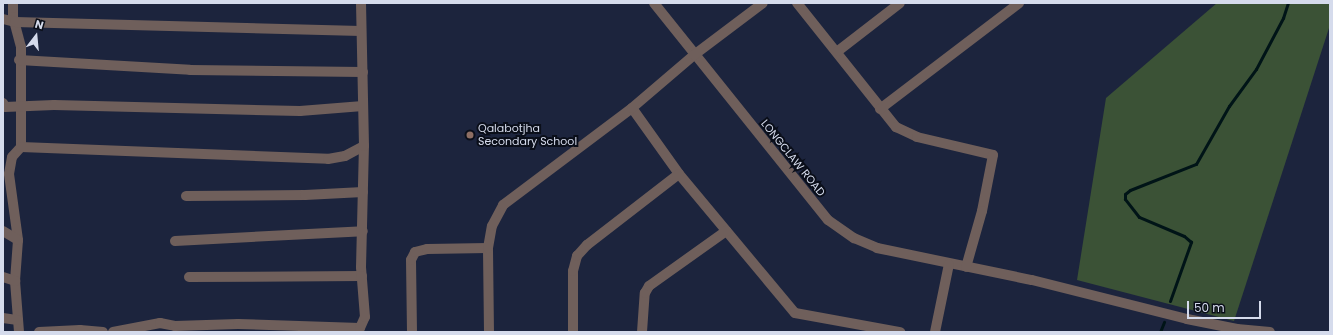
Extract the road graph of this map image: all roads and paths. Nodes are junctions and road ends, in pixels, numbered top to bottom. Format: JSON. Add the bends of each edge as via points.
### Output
{"nodes":[{"id":1,"x":14,"y":3,"type":"edge"},
{"id":2,"x":361,"y":3,"type":"edge"},
{"id":3,"x":654,"y":3,"type":"edge"},
{"id":4,"x":763,"y":3,"type":"edge"},
{"id":5,"x":798,"y":3,"type":"edge"},
{"id":6,"x":900,"y":3,"type":"edge"},
{"id":7,"x":1019,"y":3,"type":"edge"},
{"id":8,"x":3,"y":19,"type":"edge"},
{"id":9,"x":15,"y":22,"type":"junction"},
{"id":10,"x":361,"y":31,"type":"junction"},
{"id":11,"x":838,"y":51,"type":"junction"},
{"id":12,"x":694,"y":55,"type":"junction"},
{"id":13,"x":19,"y":60,"type":"junction"},
{"id":14,"x":363,"y":72,"type":"junction"},
{"id":15,"x":3,"y":103,"type":"edge"},
{"id":16,"x":21,"y":105,"type":"junction"},
{"id":17,"x":364,"y":106,"type":"junction"},
{"id":18,"x":632,"y":108,"type":"junction"},
{"id":19,"x":880,"y":109,"type":"junction"},
{"id":20,"x":364,"y":146,"type":"junction"},
{"id":21,"x":21,"y":147,"type":"junction"},
{"id":22,"x":6,"y":169,"type":"edge"},
{"id":23,"x":679,"y":174,"type":"junction"},
{"id":24,"x":363,"y":192,"type":"junction"},
{"id":25,"x":186,"y":196,"type":"dead end"},
{"id":26,"x":726,"y":230,"type":"junction"},
{"id":27,"x":3,"y":231,"type":"edge"},
{"id":28,"x":363,"y":231,"type":"junction"},
{"id":29,"x":18,"y":240,"type":"junction"},
{"id":30,"x":175,"y":241,"type":"dead end"},
{"id":31,"x":488,"y":248,"type":"junction"},
{"id":32,"x":957,"y":265,"type":"junction"},
{"id":33,"x":362,"y":276,"type":"junction"},
{"id":34,"x":3,"y":277,"type":"edge"},
{"id":35,"x":189,"y":277,"type":"dead end"},
{"id":36,"x":15,"y":281,"type":"junction"},
{"id":37,"x":3,"y":318,"type":"edge"},
{"id":38,"x":18,"y":320,"type":"junction"},
{"id":39,"x":181,"y":329,"type":"edge"},
{"id":40,"x":284,"y":329,"type":"edge"},
{"id":41,"x":80,"y":331,"type":"edge"},
{"id":42,"x":124,"y":331,"type":"edge"},
{"id":43,"x":19,"y":332,"type":"edge"},
{"id":44,"x":39,"y":332,"type":"edge"},
{"id":45,"x":103,"y":332,"type":"edge"},
{"id":46,"x":113,"y":332,"type":"edge"},
{"id":47,"x":412,"y":332,"type":"edge"},
{"id":48,"x":489,"y":332,"type":"edge"},
{"id":49,"x":573,"y":332,"type":"edge"},
{"id":50,"x":642,"y":332,"type":"edge"},
{"id":51,"x":900,"y":332,"type":"edge"},
{"id":52,"x":935,"y":332,"type":"edge"},
{"id":53,"x":1270,"y":332,"type":"edge"}],
"edges":[{"from":1,"to":9,"type":"street"},
{"from":2,"to":10,"type":"street"},
{"from":3,"to":12,"type":"street","name":"LONGCLAW ROAD"},
{"from":4,"to":12,"type":"street"},
{"from":5,"to":11,"type":"street"},
{"from":6,"to":11,"type":"street"},
{"from":7,"to":19,"type":"street"},
{"from":8,"to":9,"type":"street"},
{"from":9,"to":10,"type":"street"},
{"from":9,"to":13,"type":"street","via":[[20,36]]},
{"from":10,"to":14,"type":"street"},
{"from":11,"to":19,"type":"street"},
{"from":12,"to":18,"type":"street"},
{"from":12,"to":32,"type":"street","name":"LONGCLAW ROAD","via":[[828,220],[854,238],[877,248]]},
{"from":13,"to":14,"type":"street","via":[[61,60],[183,69]]},
{"from":13,"to":16,"type":"street"},
{"from":14,"to":17,"type":"street"},
{"from":15,"to":16,"type":"street","via":[[6,107]]},
{"from":16,"to":17,"type":"street","via":[[300,111]]},
{"from":16,"to":21,"type":"street"},
{"from":17,"to":20,"type":"street"},
{"from":18,"to":23,"type":"street"},
{"from":18,"to":31,"type":"street","via":[[503,205],[492,226]]},
{"from":19,"to":32,"type":"street","via":[[905,133],[993,156],[982,211]]},
{"from":20,"to":21,"type":"street","via":[[345,156],[328,159]]},
{"from":20,"to":24,"type":"street"},
{"from":21,"to":22,"type":"street"},
{"from":22,"to":29,"type":"street"},
{"from":23,"to":26,"type":"street"},
{"from":23,"to":49,"type":"street","via":[[587,245],[577,256],[573,271]]},
{"from":24,"to":25,"type":"street"},
{"from":24,"to":28,"type":"street"},
{"from":26,"to":50,"type":"street","via":[[649,286],[644,297]]},
{"from":26,"to":51,"type":"street","via":[[795,313]]},
{"from":27,"to":29,"type":"street"},
{"from":28,"to":30,"type":"street"},
{"from":28,"to":33,"type":"street"},
{"from":29,"to":36,"type":"street"},
{"from":31,"to":47,"type":"street","via":[[424,249],[415,252],[411,260]]},
{"from":31,"to":48,"type":"street"},
{"from":32,"to":52,"type":"street"},
{"from":32,"to":53,"type":"street","name":"LONGCLAW ROAD","via":[[1125,302],[1187,319],[1237,329]]},
{"from":33,"to":35,"type":"street"},
{"from":33,"to":40,"type":"street","via":[[365,317],[360,328]]},
{"from":34,"to":36,"type":"street"},
{"from":36,"to":38,"type":"street"},
{"from":37,"to":38,"type":"street"},
{"from":38,"to":43,"type":"street"},
{"from":39,"to":40,"type":"street"},
{"from":39,"to":42,"type":"street","via":[[160,323]]},
{"from":41,"to":44,"type":"street"},
{"from":41,"to":45,"type":"street"},
{"from":42,"to":46,"type":"street"}]}
